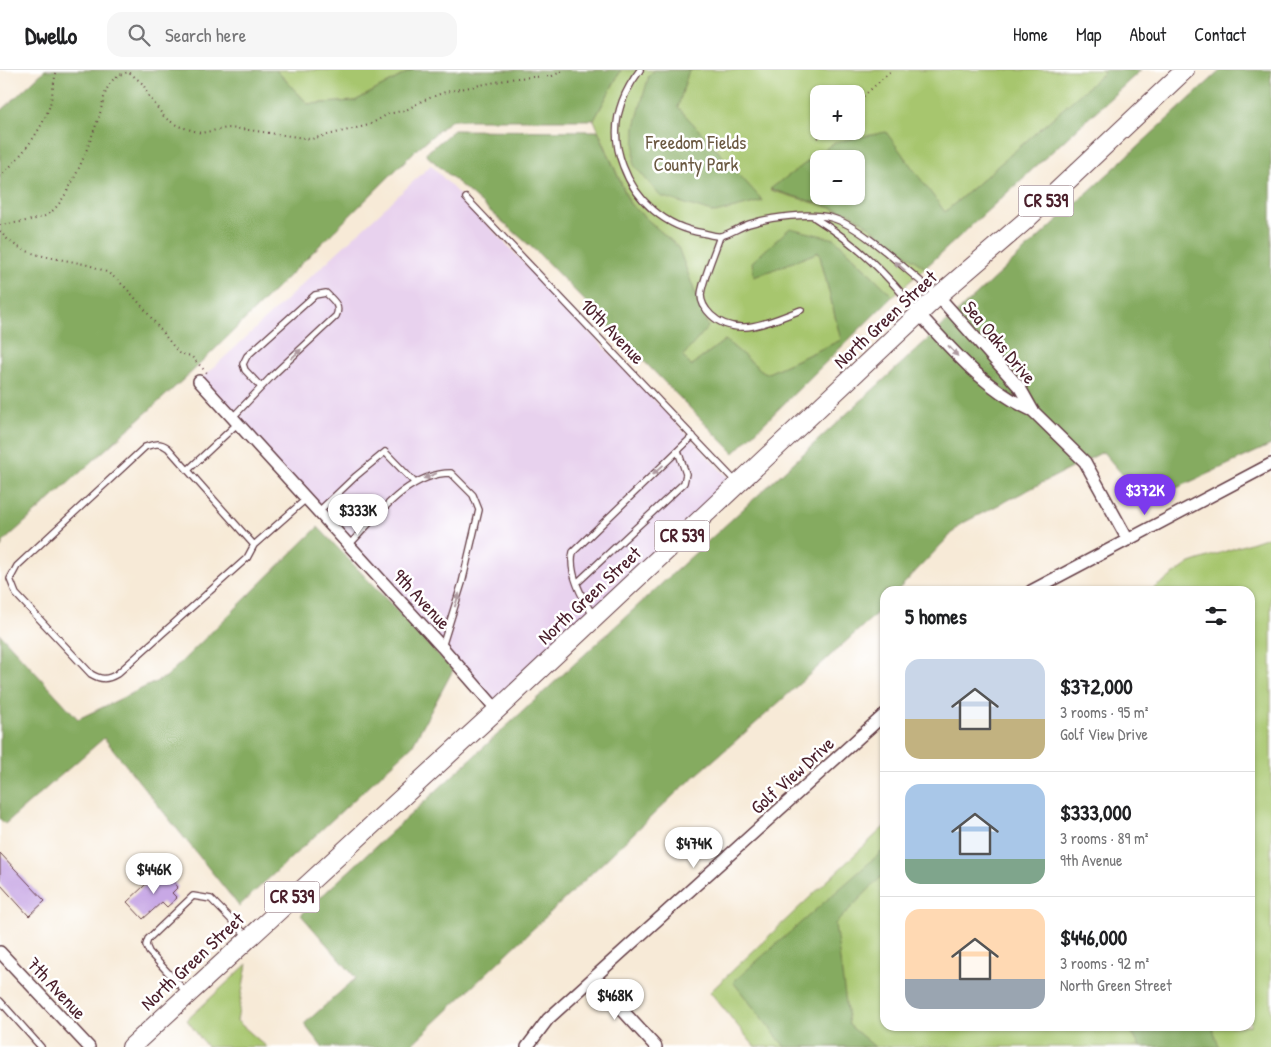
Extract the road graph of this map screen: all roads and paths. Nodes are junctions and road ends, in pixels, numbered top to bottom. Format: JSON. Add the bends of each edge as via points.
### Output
{"nodes":[{"id":1,"x":57,"y":70,"type":"edge"},
{"id":2,"x":565,"y":70,"type":"edge"},
{"id":3,"x":640,"y":70,"type":"edge"},
{"id":4,"x":892,"y":70,"type":"edge"},
{"id":5,"x":1184,"y":70,"type":"edge"},
{"id":6,"x":865,"y":95,"type":"edge"},
{"id":7,"x":0,"y":177,"type":"edge"},
{"id":8,"x":466,"y":198,"type":"dead end"},
{"id":9,"x":814,"y":217,"type":"junction"},
{"id":10,"x":0,"y":225,"type":"edge"},
{"id":11,"x":0,"y":231,"type":"edge"},
{"id":12,"x":720,"y":236,"type":"junction"},
{"id":13,"x":938,"y":296,"type":"junction"},
{"id":14,"x":801,"y":310,"type":"dead end"},
{"id":15,"x":920,"y":315,"type":"junction"},
{"id":16,"x":198,"y":381,"type":"joint"},
{"id":17,"x":261,"y":387,"type":"junction"},
{"id":18,"x":1033,"y":411,"type":"junction"},
{"id":19,"x":235,"y":421,"type":"junction"},
{"id":20,"x":693,"y":436,"type":"junction"},
{"id":21,"x":678,"y":451,"type":"junction"},
{"id":22,"x":1271,"y":464,"type":"edge"},
{"id":23,"x":188,"y":470,"type":"junction"},
{"id":24,"x":415,"y":483,"type":"junction"},
{"id":25,"x":738,"y":484,"type":"junction"},
{"id":26,"x":306,"y":499,"type":"junction"},
{"id":27,"x":318,"y":512,"type":"junction"},
{"id":28,"x":1128,"y":540,"type":"junction"},
{"id":29,"x":254,"y":545,"type":"junction"},
{"id":30,"x":349,"y":545,"type":"junction"},
{"id":31,"x":577,"y":583,"type":"junction"},
{"id":32,"x":1041,"y":586,"type":"edge"},
{"id":33,"x":595,"y":618,"type":"junction"},
{"id":34,"x":442,"y":647,"type":"junction"},
{"id":35,"x":497,"y":710,"type":"junction"},
{"id":36,"x":880,"y":719,"type":"edge"},
{"id":37,"x":248,"y":937,"type":"junction"},
{"id":38,"x":0,"y":952,"type":"edge"},
{"id":39,"x":593,"y":978,"type":"junction"},
{"id":40,"x":187,"y":994,"type":"junction"},
{"id":41,"x":0,"y":1002,"type":"edge"},
{"id":42,"x":41,"y":1047,"type":"edge"},
{"id":43,"x":89,"y":1047,"type":"edge"},
{"id":44,"x":131,"y":1047,"type":"edge"},
{"id":45,"x":526,"y":1047,"type":"edge"},
{"id":46,"x":656,"y":1047,"type":"edge"}],
"edges":[{"from":1,"to":7,"type":"path","via":[[48,109],[37,132]]},
{"from":2,"to":10,"type":"path","via":[[552,76],[516,78],[445,92],[406,110],[388,114],[370,125],[312,140],[227,128],[202,133],[178,126],[165,118],[137,77],[128,72],[114,78],[107,88],[70,186],[58,206],[45,216]]},
{"from":3,"to":12,"type":"lane","via":[[618,107],[619,155],[627,177],[653,212],[690,231]]},
{"from":4,"to":6,"type":"path"},
{"from":5,"to":13,"type":"main road","name":"North Green Street","number":"CR 539","via":[[1024,222]]},
{"from":8,"to":20,"type":"lane","name":"10th Avenue"},
{"from":9,"to":12,"type":"lane","via":[[781,216]]},
{"from":13,"to":9,"type":"lane","one_way":true,"via":[[855,230],[832,218]]},
{"from":9,"to":15,"type":"lane","via":[[864,252]]},
{"from":11,"to":16,"type":"path","via":[[12,244],[29,251],[92,265],[110,275],[126,289],[179,353],[191,356],[207,373]]},
{"from":12,"to":14,"type":"lane","via":[[701,296],[706,310],[716,320],[732,328],[750,328]]},
{"from":13,"to":15,"type":"main road","name":"North Green Street","number":"CR 539"},
{"from":13,"to":18,"type":"street","name":"Sea Oaks Drive","via":[[1020,388]]},
{"from":15,"to":18,"type":"street","name":"Sea Oaks Drive","one_way":true,"via":[[975,375],[1015,403]]},
{"from":15,"to":25,"type":"main road","name":"North Green Street","number":"CR 539"},
{"from":16,"to":19,"type":"street","name":"9th Avenue"},
{"from":17,"to":17,"type":"lane","one_way":true,"via":[[336,316],[337,305],[326,293],[315,295],[247,356],[243,364],[245,370]]},
{"from":17,"to":19,"type":"lane"},
{"from":18,"to":28,"type":"street","name":"Sea Oaks Drive","via":[[1084,462]]},
{"from":19,"to":23,"type":"lane"},
{"from":19,"to":26,"type":"street","name":"9th Avenue"},
{"from":20,"to":21,"type":"lane"},
{"from":20,"to":25,"type":"lane","name":"10th Avenue"},
{"from":21,"to":31,"type":"lane","one_way":true,"via":[[576,547],[571,559]]},
{"from":21,"to":31,"type":"lane","via":[[686,474],[684,483]]},
{"from":22,"to":28,"type":"street"},
{"from":23,"to":29,"type":"lane"},
{"from":23,"to":29,"type":"lane","via":[[163,444],[145,447],[17,566],[10,579],[16,594],[91,674],[98,679],[108,679],[247,558]]},
{"from":24,"to":27,"type":"lane","via":[[385,452]]},
{"from":24,"to":30,"type":"lane","via":[[402,491]]},
{"from":34,"to":24,"type":"lane","one_way":true,"via":[[462,583],[479,510],[474,494],[451,473],[438,473]]},
{"from":25,"to":33,"type":"main road","name":"North Green Street","number":"CR 539"},
{"from":26,"to":27,"type":"street","name":"9th Avenue"},
{"from":26,"to":29,"type":"lane"},
{"from":27,"to":30,"type":"street","name":"9th Avenue"},
{"from":28,"to":32,"type":"street"},
{"from":30,"to":34,"type":"street","name":"9th Avenue"},
{"from":31,"to":33,"type":"lane"},
{"from":33,"to":35,"type":"main road","name":"North Green Street","number":"CR 539"},
{"from":34,"to":35,"type":"street","name":"9th Avenue"},
{"from":35,"to":37,"type":"main road","name":"North Green Street","number":"CR 539"},
{"from":36,"to":39,"type":"street","name":"Golf View Drive"},
{"from":37,"to":40,"type":"main road","name":"North Green Street","number":"CR 539"},
{"from":37,"to":40,"type":"lane","via":[[211,899],[193,896],[146,944],[149,952]]},
{"from":38,"to":43,"type":"street","name":"7th Avenue"},
{"from":39,"to":45,"type":"street","name":"Golf View Drive","via":[[548,1019]]},
{"from":39,"to":46,"type":"street"},
{"from":40,"to":44,"type":"main road","name":"North Green Street","number":"CR 539"},
{"from":41,"to":42,"type":"lane"}]}
